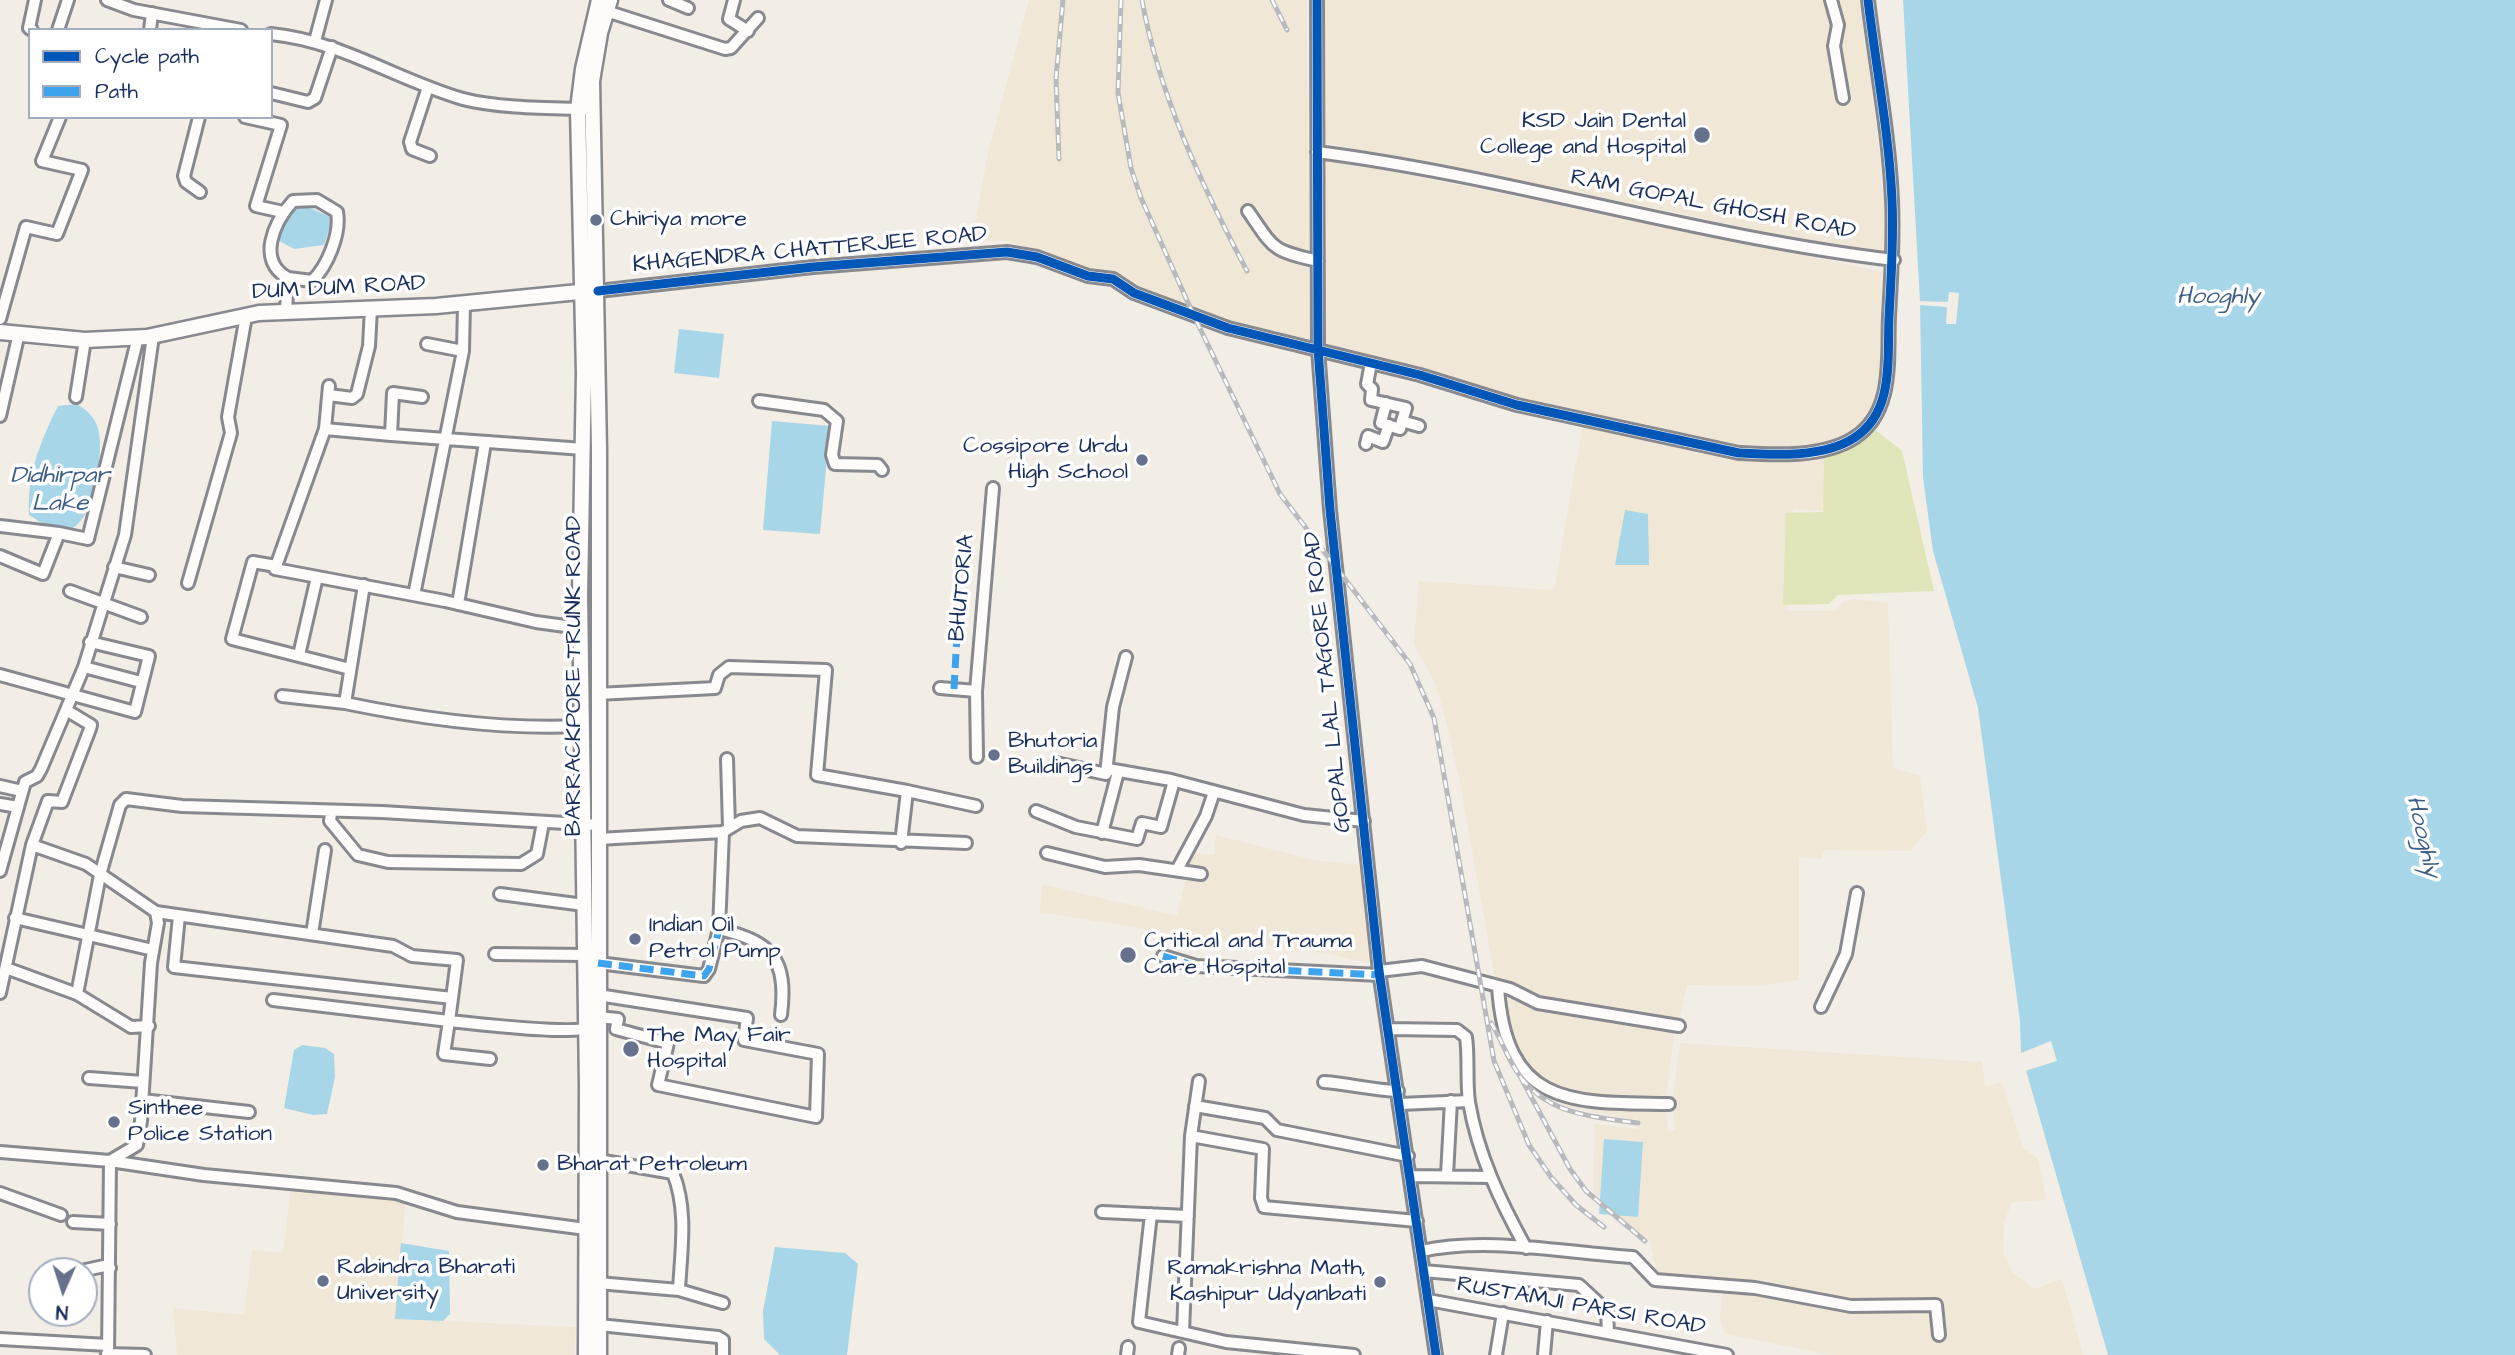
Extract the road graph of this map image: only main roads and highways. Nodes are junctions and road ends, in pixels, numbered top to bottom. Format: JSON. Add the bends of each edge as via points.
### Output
{"nodes":[{"id":1,"x":605,"y":4,"type":"edge"},
{"id":2,"x":586,"y":110,"type":"junction"},
{"id":3,"x":598,"y":290,"type":"junction"},
{"id":4,"x":581,"y":292,"type":"junction"},
{"id":5,"x":0,"y":332,"type":"edge"},
{"id":6,"x":580,"y":586,"type":"junction"},
{"id":7,"x":598,"y":587,"type":"junction"},
{"id":8,"x":591,"y":959,"type":"junction"},
{"id":9,"x":586,"y":1355,"type":"edge"},
{"id":10,"x":599,"y":1355,"type":"edge"}],
"edges":[{"from":1,"to":2,"type":"main road","name":"BARRACKPORE TRUNK ROAD"},
{"from":2,"to":3,"type":"main road","name":"BARRACKPORE TRUNK ROAD"},
{"from":2,"to":4,"type":"main road","name":"BARRACKPORE TRUNK ROAD"},
{"from":3,"to":4,"type":"main road","name":"DUM DUM ROAD"},
{"from":3,"to":7,"type":"main road","name":"BARRACKPORE TRUNK ROAD"},
{"from":4,"to":5,"type":"main road","name":"DUM DUM ROAD","via":[[464,303],[286,310],[146,337],[85,340]]},
{"from":4,"to":6,"type":"main road","name":"BARRACKPORE TRUNK ROAD","via":[[584,449]]},
{"from":6,"to":7,"type":"main road"},
{"from":6,"to":8,"type":"main road","name":"BARRACKPORE TRUNK ROAD","via":[[584,905]]},
{"from":7,"to":8,"type":"main road","name":"BARRACKPORE TRUNK ROAD","via":[[598,832]]},
{"from":8,"to":9,"type":"main road","name":"BARRACKPORE TRUNK ROAD","via":[[585,1030]]},
{"from":8,"to":10,"type":"main road","name":"BARRACKPORE TRUNK ROAD","via":[[598,995]]}]}
